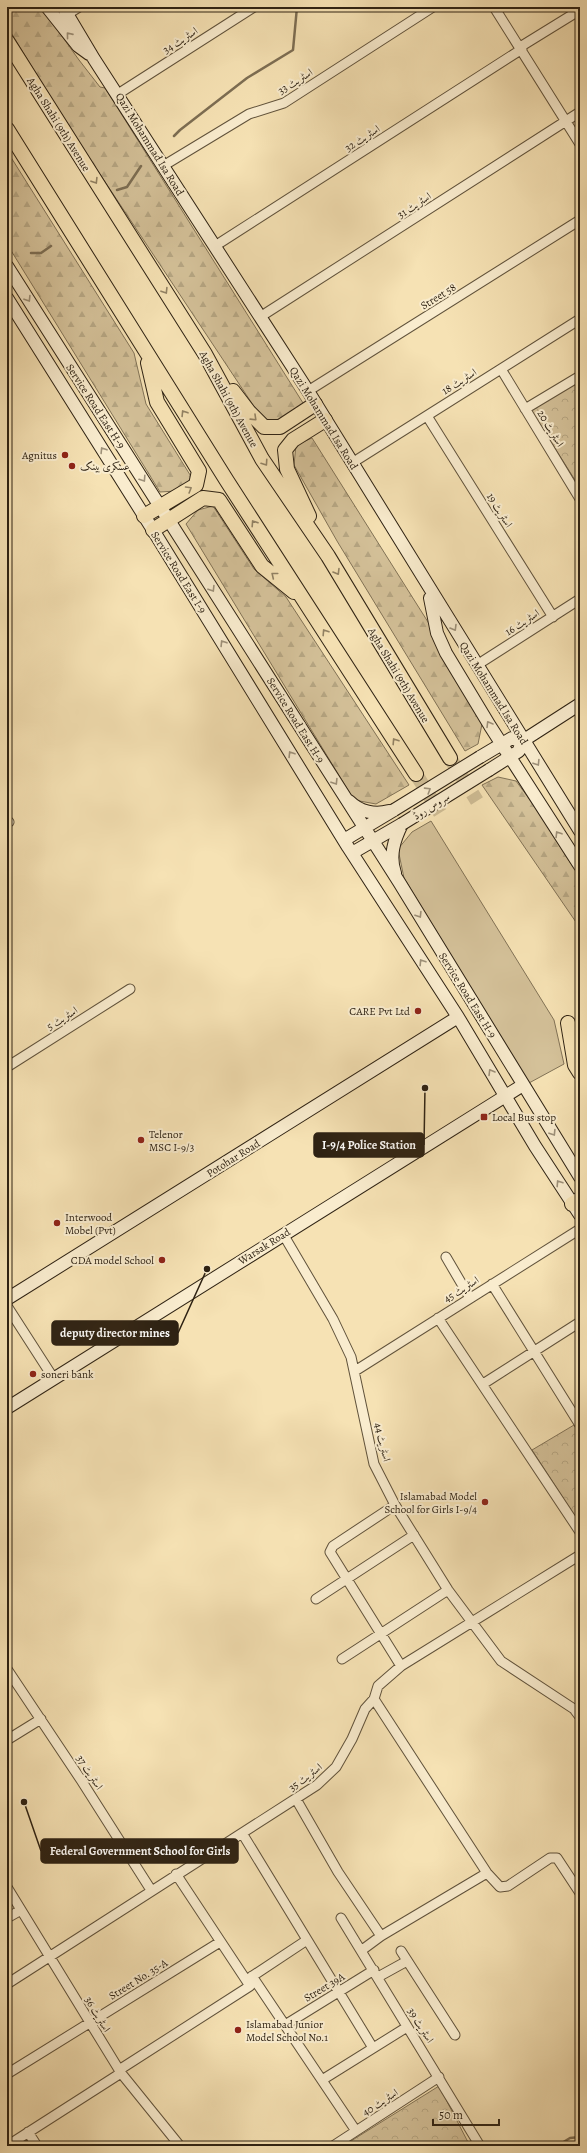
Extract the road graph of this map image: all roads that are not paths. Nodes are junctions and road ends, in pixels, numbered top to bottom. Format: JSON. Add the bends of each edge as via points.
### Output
{"nodes":[{"id":1,"x":47,"y":7,"type":"edge"},
{"id":2,"x":79,"y":7,"type":"edge"},
{"id":3,"x":254,"y":7,"type":"edge"},
{"id":4,"x":434,"y":7,"type":"edge"},
{"id":5,"x":494,"y":7,"type":"edge"},
{"id":6,"x":66,"y":10,"type":"edge"},
{"id":7,"x":580,"y":10,"type":"edge"},
{"id":8,"x":7,"y":41,"type":"edge"},
{"id":9,"x":521,"y":48,"type":"junction"},
{"id":10,"x":94,"y":59,"type":"junction"},
{"id":11,"x":118,"y":94,"type":"junction"},
{"id":12,"x":580,"y":112,"type":"edge"},
{"id":13,"x":566,"y":121,"type":"junction"},
{"id":14,"x":7,"y":130,"type":"edge"},
{"id":15,"x":580,"y":144,"type":"edge"},
{"id":16,"x":163,"y":166,"type":"junction"},
{"id":17,"x":580,"y":220,"type":"edge"},
{"id":18,"x":215,"y":246,"type":"junction"},
{"id":19,"x":7,"y":266,"type":"edge"},
{"id":20,"x":7,"y":298,"type":"edge"},
{"id":21,"x":260,"y":317,"type":"junction"},
{"id":22,"x":580,"y":319,"type":"edge"},
{"id":23,"x":146,"y":351,"type":"junction"},
{"id":24,"x":205,"y":354,"type":"junction"},
{"id":25,"x":501,"y":369,"type":"junction"},
{"id":26,"x":580,"y":376,"type":"edge"},
{"id":27,"x":308,"y":391,"type":"junction"},
{"id":28,"x":314,"y":404,"type":"junction"},
{"id":29,"x":525,"y":409,"type":"junction"},
{"id":30,"x":427,"y":416,"type":"junction"},
{"id":31,"x":325,"y":420,"type":"junction"},
{"id":32,"x":352,"y":463,"type":"junction"},
{"id":33,"x":580,"y":499,"type":"edge"},
{"id":34,"x":160,"y":506,"type":"junction"},
{"id":35,"x":144,"y":516,"type":"junction"},
{"id":36,"x":168,"y":520,"type":"junction"},
{"id":37,"x":154,"y":530,"type":"junction"},
{"id":38,"x":328,"y":556,"type":"junction"},
{"id":39,"x":434,"y":595,"type":"junction"},
{"id":40,"x":304,"y":599,"type":"junction"},
{"id":41,"x":580,"y":600,"type":"edge"},
{"id":42,"x":553,"y":616,"type":"junction"},
{"id":43,"x":477,"y":665,"type":"junction"},
{"id":44,"x":580,"y":704,"type":"edge"},
{"id":45,"x":522,"y":741,"type":"junction"},
{"id":46,"x":501,"y":744,"type":"junction"},
{"id":47,"x":510,"y":757,"type":"junction"},
{"id":48,"x":450,"y":758,"type":"tunnel mouth"},
{"id":49,"x":416,"y":774,"type":"tunnel mouth"},
{"id":50,"x":343,"y":795,"type":"junction"},
{"id":51,"x":394,"y":810,"type":"junction"},
{"id":52,"x":402,"y":824,"type":"junction"},
{"id":53,"x":365,"y":828,"type":"junction"},
{"id":54,"x":580,"y":831,"type":"edge"},
{"id":55,"x":373,"y":842,"type":"junction"},
{"id":56,"x":348,"y":847,"type":"junction"},
{"id":57,"x":580,"y":866,"type":"edge"},
{"id":58,"x":399,"y":882,"type":"junction"},
{"id":59,"x":130,"y":989,"type":"dead end"},
{"id":60,"x":458,"y":1017,"type":"junction"},
{"id":61,"x":568,"y":1023,"type":"dead end"},
{"id":62,"x":7,"y":1067,"type":"edge"},
{"id":63,"x":580,"y":1073,"type":"edge"},
{"id":64,"x":523,"y":1085,"type":"junction"},
{"id":65,"x":505,"y":1096,"type":"junction"},
{"id":66,"x":580,"y":1177,"type":"edge"},
{"id":67,"x":577,"y":1206,"type":"edge"},
{"id":68,"x":580,"y":1229,"type":"edge"},
{"id":69,"x":283,"y":1234,"type":"junction"},
{"id":70,"x":446,"y":1257,"type":"dead end"},
{"id":71,"x":492,"y":1284,"type":"junction"},
{"id":72,"x":470,"y":1298,"type":"junction"},
{"id":73,"x":7,"y":1299,"type":"edge"},
{"id":74,"x":7,"y":1306,"type":"edge"},
{"id":75,"x":438,"y":1318,"type":"junction"},
{"id":76,"x":580,"y":1322,"type":"edge"},
{"id":77,"x":535,"y":1351,"type":"junction"},
{"id":78,"x":355,"y":1371,"type":"junction"},
{"id":79,"x":54,"y":1379,"type":"junction"},
{"id":80,"x":483,"y":1384,"type":"junction"},
{"id":81,"x":7,"y":1408,"type":"edge"},
{"id":82,"x":580,"y":1424,"type":"edge"},
{"id":83,"x":395,"y":1505,"type":"junction"},
{"id":84,"x":580,"y":1532,"type":"edge"},
{"id":85,"x":414,"y":1535,"type":"junction"},
{"id":86,"x":580,"y":1555,"type":"edge"},
{"id":87,"x":347,"y":1580,"type":"junction"},
{"id":88,"x":448,"y":1590,"type":"junction"},
{"id":89,"x":316,"y":1598,"type":"dead end"},
{"id":90,"x":471,"y":1623,"type":"junction"},
{"id":91,"x":381,"y":1633,"type":"junction"},
{"id":92,"x":342,"y":1660,"type":"dead end"},
{"id":93,"x":401,"y":1666,"type":"junction"},
{"id":94,"x":7,"y":1669,"type":"edge"},
{"id":95,"x":374,"y":1699,"type":"junction"},
{"id":96,"x":580,"y":1717,"type":"edge"},
{"id":97,"x":41,"y":1719,"type":"junction"},
{"id":98,"x":7,"y":1740,"type":"edge"},
{"id":99,"x":296,"y":1799,"type":"junction"},
{"id":100,"x":242,"y":1833,"type":"junction"},
{"id":101,"x":487,"y":1873,"type":"junction"},
{"id":102,"x":176,"y":1874,"type":"junction"},
{"id":103,"x":7,"y":1887,"type":"edge"},
{"id":104,"x":151,"y":1890,"type":"junction"},
{"id":105,"x":580,"y":1893,"type":"edge"},
{"id":106,"x":21,"y":1910,"type":"junction"},
{"id":107,"x":7,"y":1918,"type":"edge"},
{"id":108,"x":341,"y":1918,"type":"dead end"},
{"id":109,"x":381,"y":1936,"type":"junction"},
{"id":110,"x":307,"y":1940,"type":"junction"},
{"id":111,"x":220,"y":1942,"type":"junction"},
{"id":112,"x":362,"y":1950,"type":"junction"},
{"id":113,"x":401,"y":1950,"type":"dead end"},
{"id":114,"x":49,"y":1956,"type":"junction"},
{"id":115,"x":407,"y":1960,"type":"junction"},
{"id":116,"x":376,"y":1974,"type":"junction"},
{"id":117,"x":249,"y":1978,"type":"junction"},
{"id":118,"x":7,"y":1984,"type":"edge"},
{"id":119,"x":339,"y":1992,"type":"junction"},
{"id":120,"x":90,"y":2023,"type":"junction"},
{"id":121,"x":285,"y":2025,"type":"junction"},
{"id":122,"x":407,"y":2027,"type":"junction"},
{"id":123,"x":455,"y":2035,"type":"dead end"},
{"id":124,"x":373,"y":2048,"type":"junction"},
{"id":125,"x":120,"y":2072,"type":"junction"},
{"id":126,"x":7,"y":2074,"type":"edge"},
{"id":127,"x":439,"y":2077,"type":"junction"},
{"id":128,"x":322,"y":2080,"type":"junction"},
{"id":129,"x":356,"y":2131,"type":"junction"},
{"id":130,"x":28,"y":2132,"type":"junction"},
{"id":131,"x":7,"y":2146,"type":"edge"},
{"id":132,"x":37,"y":2146,"type":"edge"},
{"id":133,"x":180,"y":2146,"type":"edge"},
{"id":134,"x":333,"y":2146,"type":"edge"},
{"id":135,"x":480,"y":2146,"type":"edge"}],
"edges":[{"from":10,"to":1,"type":"street","one_way":true,"via":[[78,46]]},
{"from":2,"to":6,"type":"street"},
{"from":3,"to":11,"type":"street","name":"اسٹریٹ 34"},
{"from":4,"to":16,"type":"street","name":"اسٹریٹ 33","via":[[284,103],[249,114]]},
{"from":5,"to":9,"type":"street"},
{"from":6,"to":10,"type":"street","name":"Qazi Mohammad Isa Road"},
{"from":7,"to":9,"type":"street","name":"اسٹریٹ 32"},
{"from":8,"to":24,"type":"main road","name":"Agha Shahi (9th) Avenue","one_way":true},
{"from":9,"to":13,"type":"street"},
{"from":9,"to":18,"type":"street","name":"اسٹریٹ 32"},
{"from":10,"to":11,"type":"street","name":"Qazi Mohammad Isa Road"},
{"from":11,"to":16,"type":"street","name":"Qazi Mohammad Isa Road"},
{"from":12,"to":13,"type":"street","name":"اسٹریٹ 31"},
{"from":13,"to":15,"type":"street"},
{"from":13,"to":21,"type":"street","name":"اسٹریٹ 31"},
{"from":14,"to":23,"type":"main road"},
{"from":16,"to":18,"type":"street","name":"Qazi Mohammad Isa Road"},
{"from":17,"to":27,"type":"street","name":"Street 58"},
{"from":18,"to":21,"type":"street","name":"Qazi Mohammad Isa Road"},
{"from":19,"to":34,"type":"street","name":"Service Road East H-9","one_way":true},
{"from":35,"to":20,"type":"street","name":"Service Road East I-9","one_way":true},
{"from":21,"to":27,"type":"street","name":"Qazi Mohammad Isa Road"},
{"from":22,"to":25,"type":"street","name":"اسٹریٹ 18"},
{"from":34,"to":23,"type":"main road","one_way":true,"via":[[196,485],[199,471],[157,402]]},
{"from":40,"to":23,"type":"main road","one_way":true},
{"from":24,"to":28,"type":"main road","one_way":true,"via":[[249,412],[264,427],[280,427]]},
{"from":24,"to":38,"type":"main road","name":"Agha Shahi (9th) Avenue","one_way":true,"via":[[262,459]]},
{"from":25,"to":29,"type":"street","name":"اسٹریٹ 20"},
{"from":25,"to":30,"type":"street","name":"اسٹریٹ 18"},
{"from":26,"to":29,"type":"street"},
{"from":27,"to":28,"type":"street","name":"Qazi Mohammad Isa Road"},
{"from":28,"to":31,"type":"street","name":"Qazi Mohammad Isa Road"},
{"from":29,"to":33,"type":"street","name":"اسٹریٹ 20"},
{"from":30,"to":32,"type":"street","name":"اسٹریٹ 18"},
{"from":30,"to":42,"type":"street","name":"اسٹریٹ 19"},
{"from":31,"to":32,"type":"street","name":"Qazi Mohammad Isa Road"},
{"from":31,"to":38,"type":"main road","via":[[293,440],[285,450],[287,469]]},
{"from":32,"to":39,"type":"street","name":"Qazi Mohammad Isa Road"},
{"from":34,"to":35,"type":"main road"},
{"from":34,"to":36,"type":"street","name":"Service Road East H-9"},
{"from":35,"to":37,"type":"street","name":"Service Road East I-9"},
{"from":36,"to":37,"type":"main road"},
{"from":40,"to":36,"type":"main road","one_way":true,"via":[[262,566],[219,500],[203,498]]},
{"from":36,"to":50,"type":"street","name":"Service Road East H-9","one_way":true},
{"from":56,"to":37,"type":"street","name":"Service Road East I-9","one_way":true},
{"from":38,"to":48,"type":"main road","name":"Agha Shahi (9th) Avenue","one_way":true},
{"from":39,"to":43,"type":"street","name":"Qazi Mohammad Isa Road","one_way":true},
{"from":46,"to":39,"type":"street","one_way":true,"via":[[439,639],[430,598]]},
{"from":49,"to":40,"type":"main road","one_way":true},
{"from":41,"to":42,"type":"street","name":"اسٹریٹ 16"},
{"from":42,"to":43,"type":"street","name":"اسٹریٹ 16"},
{"from":43,"to":45,"type":"street","name":"Qazi Mohammad Isa Road"},
{"from":44,"to":45,"type":"street"},
{"from":45,"to":46,"type":"street","name":"سروس روڈ","via":[[512,738]]},
{"from":45,"to":47,"type":"street","name":"سروس روڈ","via":[[519,751]]},
{"from":45,"to":54,"type":"street","name":"Qazi Mohammad Isa Road","one_way":true},
{"from":46,"to":47,"type":"street"},
{"from":51,"to":46,"type":"street","name":"سروس روڈ","one_way":true,"bridge":true},
{"from":47,"to":52,"type":"street","name":"سروس روڈ","bridge":true},
{"from":57,"to":47,"type":"street","one_way":true},
{"from":50,"to":51,"type":"street","via":[[353,805],[366,812]]},
{"from":50,"to":53,"type":"street","name":"Service Road East H-9"},
{"from":51,"to":53,"type":"street","name":"سروس روڈ"},
{"from":52,"to":55,"type":"street","name":"سروس روڈ"},
{"from":52,"to":58,"type":"street","via":[[395,838],[392,853]]},
{"from":53,"to":55,"type":"street","name":"Service Road East H-9"},
{"from":53,"to":56,"type":"street","name":"سروس روڈ"},
{"from":55,"to":56,"type":"street","name":"سروس روڈ"},
{"from":55,"to":58,"type":"street","name":"Service Road East H-9"},
{"from":60,"to":56,"type":"street","name":"Service Road East H-9","one_way":true},
{"from":58,"to":64,"type":"street","name":"Service Road East H-9","one_way":true},
{"from":59,"to":62,"type":"street","name":"اسٹریٹ 5"},
{"from":65,"to":60,"type":"street","name":"Service Road East H-9","one_way":true},
{"from":60,"to":73,"type":"street","name":"Potohar Road"},
{"from":61,"to":63,"type":"main road","via":[[575,1064]]},
{"from":64,"to":65,"type":"street","name":"Warsak Road"},
{"from":64,"to":66,"type":"street","name":"Service Road East H-9","one_way":true},
{"from":67,"to":65,"type":"street","name":"Service Road East H-9","one_way":true},
{"from":65,"to":69,"type":"street","name":"Warsak Road"},
{"from":68,"to":71,"type":"street","name":"اسٹریٹ 45"},
{"from":69,"to":78,"type":"street","name":"اسٹریٹ 44","via":[[333,1319]]},
{"from":69,"to":79,"type":"street","name":"Warsak Road"},
{"from":70,"to":72,"type":"street"},
{"from":71,"to":72,"type":"street","name":"اسٹریٹ 45"},
{"from":71,"to":77,"type":"street"},
{"from":72,"to":75,"type":"street","name":"اسٹریٹ 45"},
{"from":74,"to":79,"type":"street"},
{"from":75,"to":78,"type":"street","name":"اسٹریٹ 45"},
{"from":75,"to":80,"type":"street"},
{"from":76,"to":77,"type":"street"},
{"from":77,"to":80,"type":"street"},
{"from":77,"to":82,"type":"street"},
{"from":78,"to":83,"type":"street","name":"اسٹریٹ 44","via":[[374,1464]]},
{"from":79,"to":81,"type":"street","name":"Warsak Road"},
{"from":80,"to":84,"type":"street"},
{"from":83,"to":85,"type":"street","name":"اسٹریٹ 44"},
{"from":83,"to":87,"type":"street","via":[[331,1549],[330,1556]]},
{"from":85,"to":87,"type":"street"},
{"from":85,"to":88,"type":"street","name":"اسٹریٹ 44"},
{"from":86,"to":90,"type":"street","name":"اسٹریٹ 35"},
{"from":87,"to":89,"type":"street"},
{"from":87,"to":91,"type":"street"},
{"from":88,"to":90,"type":"street","name":"اسٹریٹ 44"},
{"from":88,"to":91,"type":"street"},
{"from":90,"to":93,"type":"street","name":"اسٹریٹ 35"},
{"from":90,"to":96,"type":"street","name":"اسٹریٹ 44","via":[[501,1661],[574,1709]]},
{"from":91,"to":92,"type":"street"},
{"from":91,"to":93,"type":"street"},
{"from":93,"to":95,"type":"street","name":"اسٹریٹ 35","via":[[378,1686]]},
{"from":94,"to":97,"type":"street","name":"اسٹریٹ 37"},
{"from":95,"to":99,"type":"street","name":"اسٹریٹ 35","via":[[365,1709],[336,1767],[317,1785]]},
{"from":95,"to":101,"type":"street"},
{"from":97,"to":98,"type":"street"},
{"from":97,"to":104,"type":"street","name":"اسٹریٹ 37"},
{"from":99,"to":100,"type":"street","name":"اسٹریٹ 35"},
{"from":99,"to":109,"type":"street","via":[[338,1872]]},
{"from":100,"to":102,"type":"street","name":"اسٹریٹ 35"},
{"from":100,"to":110,"type":"street"},
{"from":101,"to":105,"type":"street","via":[[504,1888],[550,1858],[557,1858]]},
{"from":101,"to":109,"type":"street"},
{"from":102,"to":104,"type":"street","name":"اسٹریٹ 35"},
{"from":102,"to":111,"type":"street"},
{"from":103,"to":106,"type":"street","name":"اسٹریٹ 36"},
{"from":104,"to":114,"type":"street","name":"اسٹریٹ 35"},
{"from":106,"to":107,"type":"street"},
{"from":106,"to":114,"type":"street","name":"اسٹریٹ 36"},
{"from":108,"to":112,"type":"street","name":"اسٹریٹ 39"},
{"from":109,"to":112,"type":"street"},
{"from":110,"to":117,"type":"street"},
{"from":110,"to":119,"type":"street"},
{"from":111,"to":117,"type":"street"},
{"from":111,"to":120,"type":"street","name":"Street No. 35-A"},
{"from":112,"to":116,"type":"street","name":"اسٹریٹ 39"},
{"from":113,"to":115,"type":"street"},
{"from":114,"to":118,"type":"street","name":"اسٹریٹ 35"},
{"from":114,"to":120,"type":"street","name":"اسٹریٹ 36"},
{"from":115,"to":116,"type":"street","name":"Street 39A"},
{"from":115,"to":123,"type":"street"},
{"from":116,"to":119,"type":"street","name":"Street 39A"},
{"from":116,"to":122,"type":"street","name":"اسٹریٹ 39"},
{"from":117,"to":121,"type":"street"},
{"from":117,"to":125,"type":"street","via":[[249,1988]]},
{"from":119,"to":121,"type":"street","name":"Street 39A"},
{"from":119,"to":124,"type":"street"},
{"from":120,"to":125,"type":"street","name":"اسٹریٹ 36"},
{"from":120,"to":126,"type":"street","name":"Street No. 35-A"},
{"from":121,"to":128,"type":"street"},
{"from":122,"to":124,"type":"street"},
{"from":122,"to":127,"type":"street","name":"اسٹریٹ 39"},
{"from":124,"to":128,"type":"street"},
{"from":125,"to":130,"type":"street"},
{"from":125,"to":133,"type":"street","name":"اسٹریٹ 36"},
{"from":127,"to":129,"type":"street","name":"اسٹریٹ 40"},
{"from":127,"to":135,"type":"street","name":"اسٹریٹ 39"},
{"from":128,"to":129,"type":"street"},
{"from":129,"to":134,"type":"street","name":"اسٹریٹ 40"},
{"from":130,"to":131,"type":"street"},
{"from":130,"to":132,"type":"street"}]}
